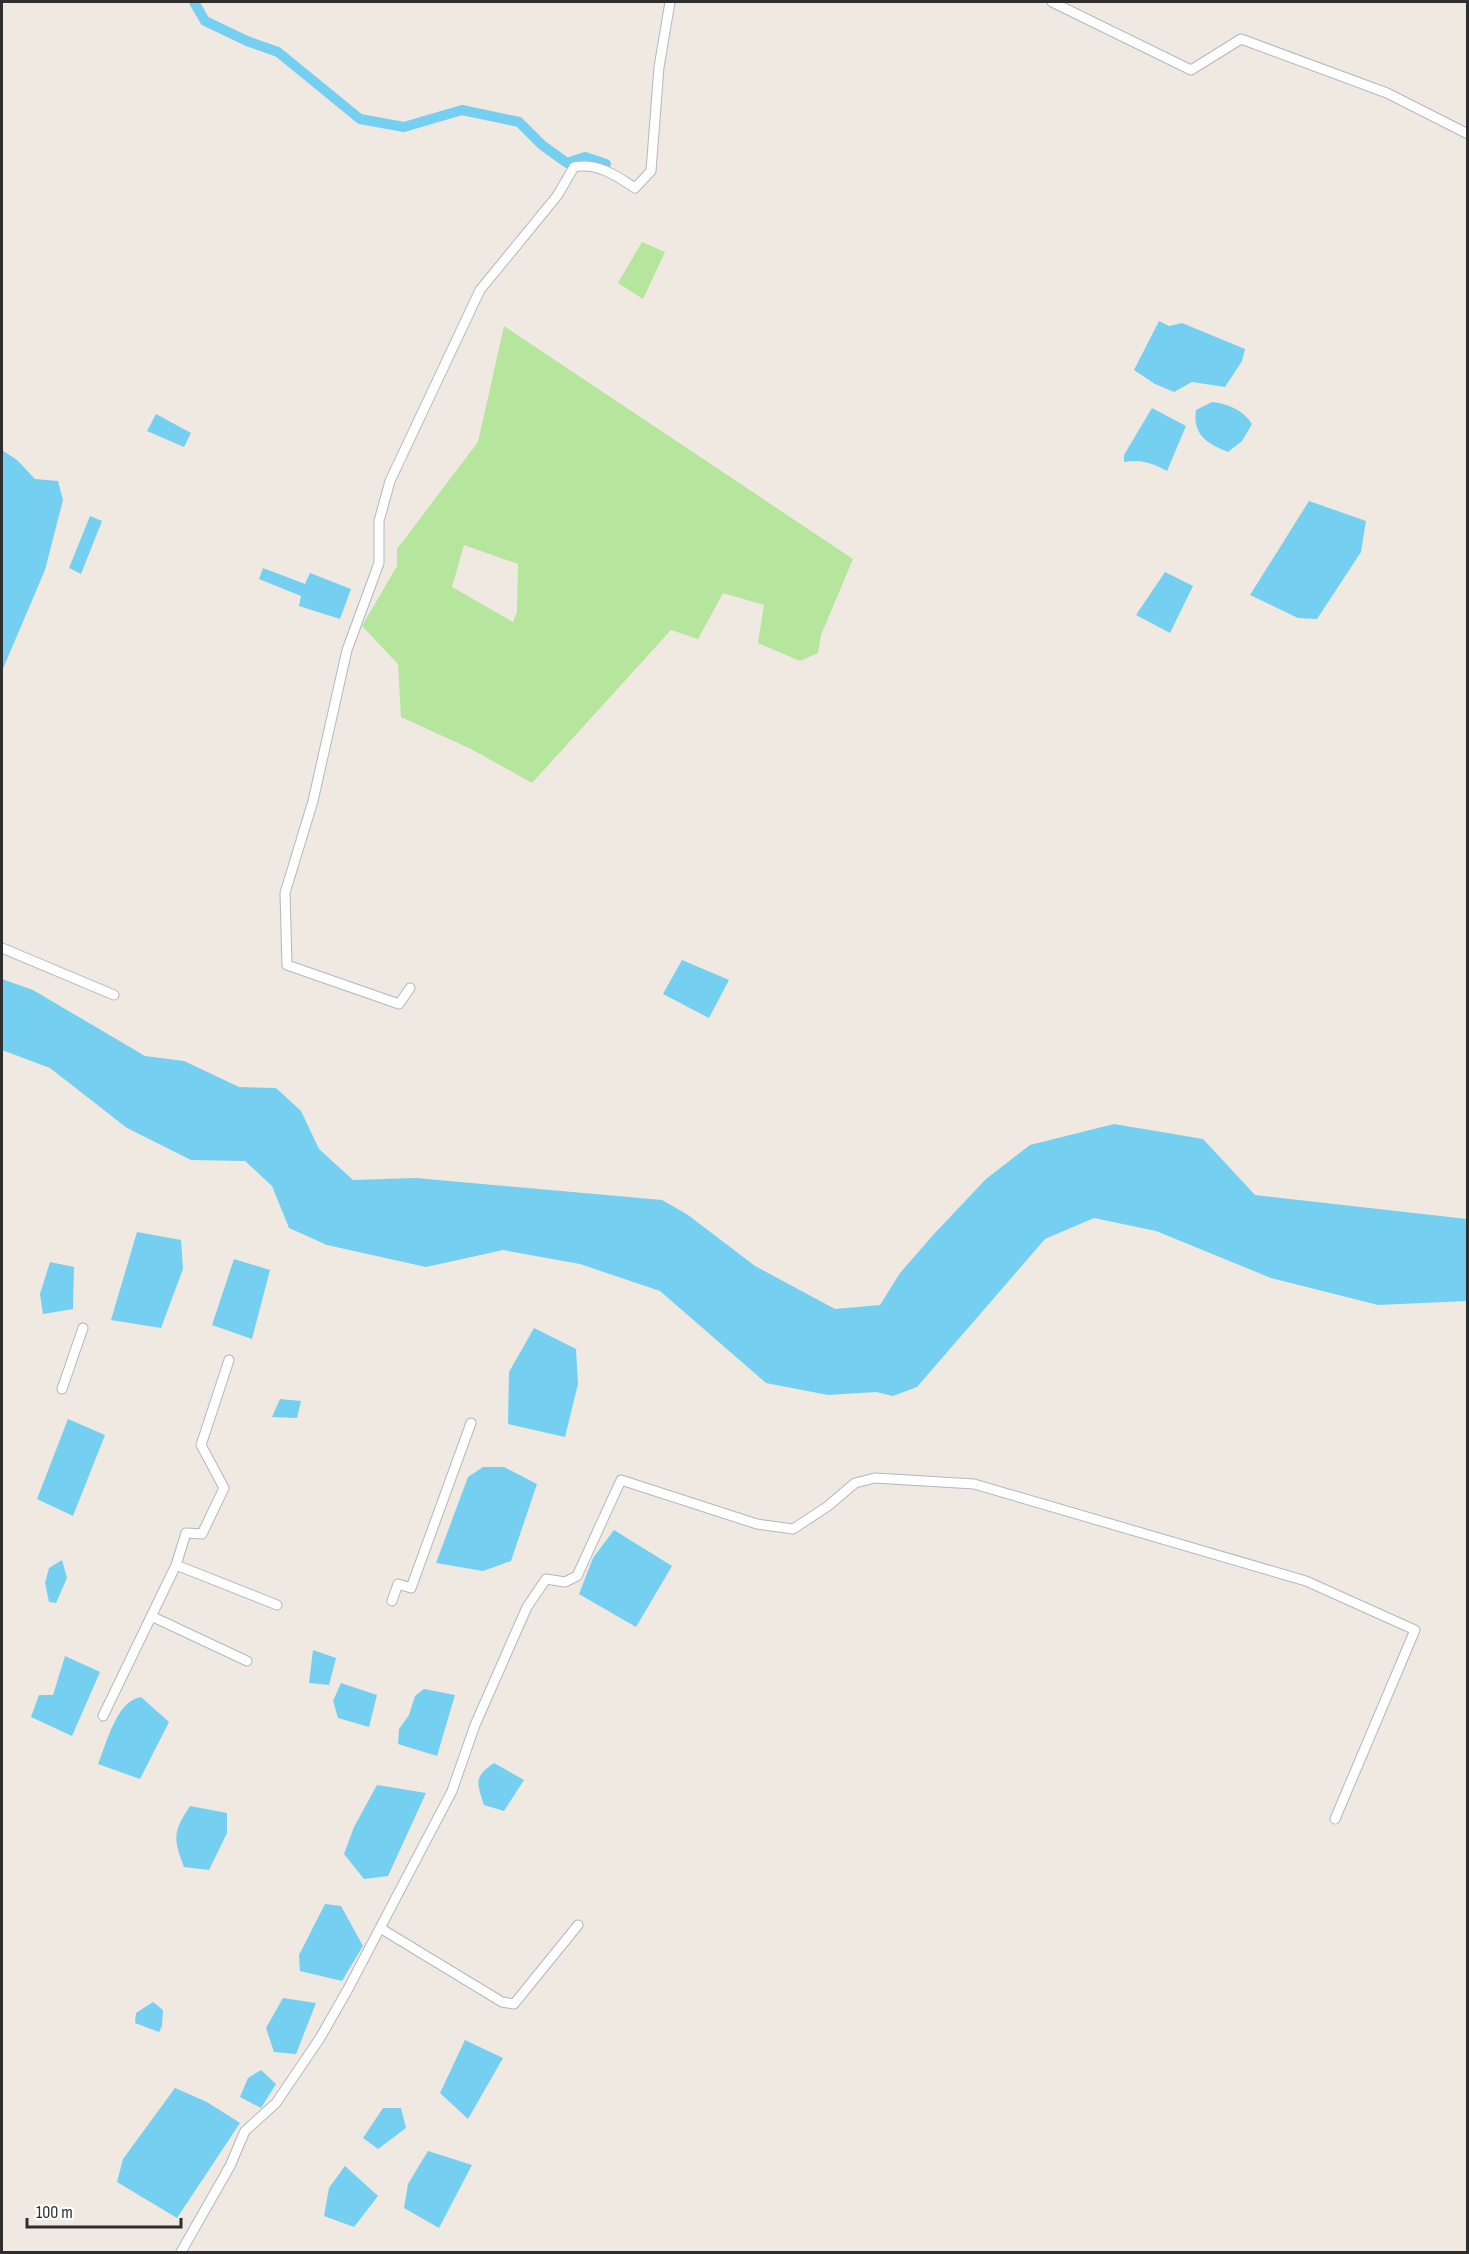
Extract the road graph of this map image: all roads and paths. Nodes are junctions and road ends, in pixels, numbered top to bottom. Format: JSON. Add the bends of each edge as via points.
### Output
{"nodes":[{"id":1,"x":670,"y":2,"type":"edge"},
{"id":2,"x":1052,"y":2,"type":"edge"},
{"id":3,"x":1467,"y":134,"type":"edge"},
{"id":4,"x":2,"y":948,"type":"edge"},
{"id":5,"x":410,"y":988,"type":"dead end"},
{"id":6,"x":114,"y":995,"type":"dead end"},
{"id":7,"x":83,"y":1328,"type":"dead end"},
{"id":8,"x":229,"y":1360,"type":"dead end"},
{"id":9,"x":62,"y":1389,"type":"dead end"},
{"id":10,"x":471,"y":1423,"type":"dead end"},
{"id":11,"x":176,"y":1565,"type":"junction"},
{"id":12,"x":392,"y":1601,"type":"dead end"},
{"id":13,"x":277,"y":1605,"type":"dead end"},
{"id":14,"x":151,"y":1616,"type":"junction"},
{"id":15,"x":247,"y":1661,"type":"dead end"},
{"id":16,"x":103,"y":1716,"type":"dead end"},
{"id":17,"x":1335,"y":1819,"type":"dead end"},
{"id":18,"x":578,"y":1925,"type":"dead end"},
{"id":19,"x":380,"y":1928,"type":"junction"},
{"id":20,"x":181,"y":2253,"type":"edge"}],
"edges":[{"from":1,"to":5,"type":"street","via":[[659,67],[651,171],[635,188],[606,170],[574,167],[557,196],[480,290],[390,481],[379,522],[379,563],[347,650],[313,801],[285,893],[287,965],[399,1004]]},
{"from":2,"to":3,"type":"street","via":[[1191,70],[1241,39],[1387,93]]},
{"from":4,"to":6,"type":"street"},
{"from":7,"to":9,"type":"street"},
{"from":8,"to":11,"type":"street","via":[[201,1445],[224,1488],[202,1534],[186,1533]]},
{"from":10,"to":12,"type":"street","via":[[411,1588],[398,1584]]},
{"from":11,"to":13,"type":"street"},
{"from":11,"to":14,"type":"street"},
{"from":14,"to":15,"type":"street"},
{"from":14,"to":16,"type":"street"},
{"from":17,"to":19,"type":"street","via":[[1414,1630],[1341,1594],[1256,1565],[974,1484],[875,1478],[855,1483],[793,1528],[757,1524],[621,1480],[577,1576],[564,1582],[546,1579],[527,1607],[475,1725],[452,1791]]},
{"from":18,"to":19,"type":"street","via":[[514,2004],[502,2002]]},
{"from":19,"to":20,"type":"street","via":[[320,2038],[276,2103],[245,2131]]}]}
